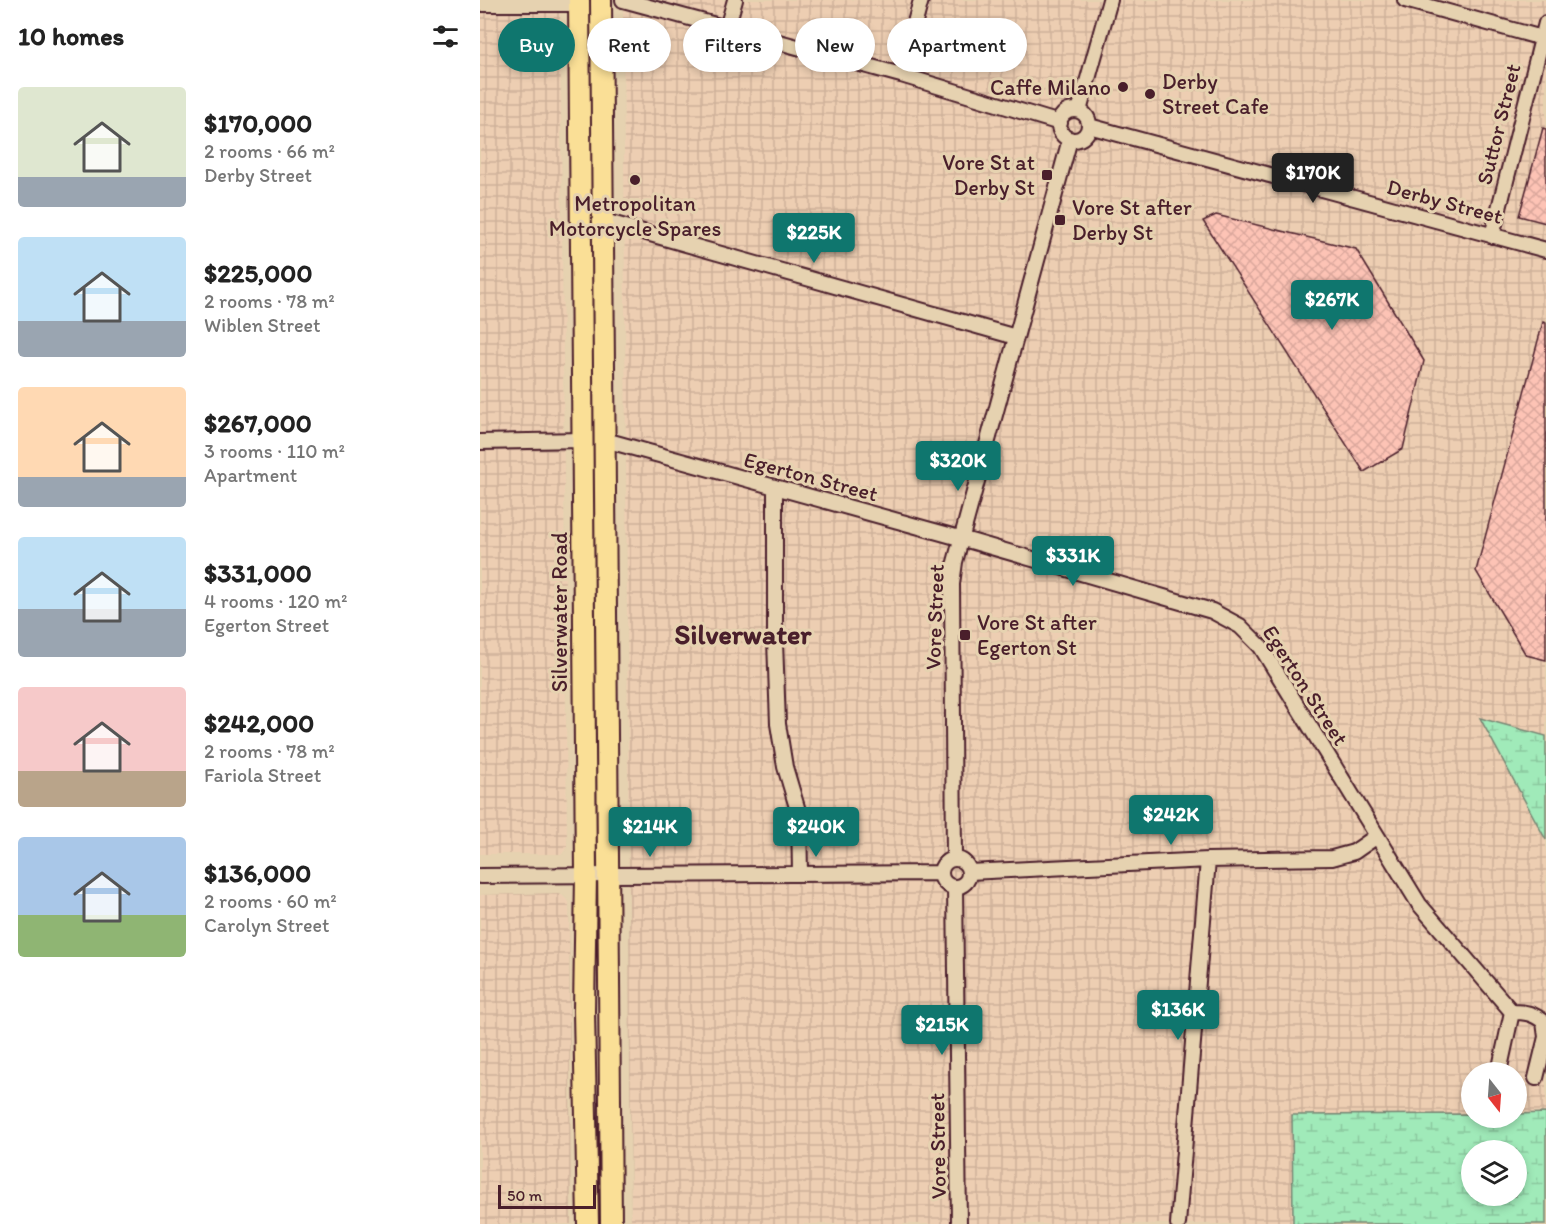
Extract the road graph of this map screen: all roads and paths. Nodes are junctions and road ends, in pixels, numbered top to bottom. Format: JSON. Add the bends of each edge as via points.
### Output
{"nodes":[{"id":1,"x":601,"y":0,"type":"edge"},
{"id":2,"x":623,"y":0,"type":"edge"},
{"id":3,"x":735,"y":0,"type":"edge"},
{"id":4,"x":921,"y":0,"type":"edge"},
{"id":5,"x":1110,"y":0,"type":"edge"},
{"id":6,"x":1405,"y":0,"type":"edge"},
{"id":7,"x":579,"y":2,"type":"edge"},
{"id":8,"x":480,"y":4,"type":"edge"},
{"id":9,"x":690,"y":18,"type":"edge"},
{"id":10,"x":730,"y":18,"type":"edge"},
{"id":11,"x":1546,"y":23,"type":"edge"},
{"id":12,"x":1542,"y":38,"type":"junction"},
{"id":13,"x":783,"y":43,"type":"edge"},
{"id":14,"x":901,"y":75,"type":"junction"},
{"id":15,"x":1079,"y":111,"type":"junction"},
{"id":16,"x":1060,"y":123,"type":"junction"},
{"id":17,"x":1089,"y":126,"type":"junction"},
{"id":18,"x":1070,"y":139,"type":"junction"},
{"id":19,"x":604,"y":221,"type":"junction"},
{"id":20,"x":1492,"y":236,"type":"junction"},
{"id":21,"x":1546,"y":250,"type":"edge"},
{"id":22,"x":1016,"y":337,"type":"junction"},
{"id":23,"x":583,"y":440,"type":"junction"},
{"id":24,"x":604,"y":440,"type":"junction"},
{"id":25,"x":480,"y":442,"type":"edge"},
{"id":26,"x":774,"y":487,"type":"junction"},
{"id":27,"x":962,"y":538,"type":"junction"},
{"id":28,"x":1377,"y":836,"type":"junction"},
{"id":29,"x":954,"y":859,"type":"junction"},
{"id":30,"x":1208,"y":860,"type":"junction"},
{"id":31,"x":969,"y":872,"type":"junction"},
{"id":32,"x":941,"y":873,"type":"junction"},
{"id":33,"x":586,"y":874,"type":"junction"},
{"id":34,"x":609,"y":874,"type":"junction"},
{"id":35,"x":800,"y":874,"type":"junction"},
{"id":36,"x":480,"y":876,"type":"edge"},
{"id":37,"x":955,"y":887,"type":"junction"},
{"id":38,"x":1512,"y":1012,"type":"junction"},
{"id":39,"x":1501,"y":1062,"type":"edge"},
{"id":40,"x":1536,"y":1078,"type":"dead end"},
{"id":41,"x":588,"y":1224,"type":"edge"},
{"id":42,"x":611,"y":1224,"type":"edge"},
{"id":43,"x":959,"y":1224,"type":"edge"},
{"id":44,"x":1178,"y":1224,"type":"edge"}],
"edges":[{"from":1,"to":19,"type":"highway","name":"Silverwater Road"},
{"from":2,"to":9,"type":"street"},
{"from":3,"to":10,"type":"street"},
{"from":4,"to":14,"type":"street"},
{"from":5,"to":15,"type":"street"},
{"from":6,"to":12,"type":"street"},
{"from":7,"to":8,"type":"street"},
{"from":7,"to":23,"type":"highway","name":"Silverwater Road"},
{"from":11,"to":12,"type":"street","name":"Suttor Street"},
{"from":12,"to":20,"type":"street","name":"Suttor Street"},
{"from":13,"to":14,"type":"street"},
{"from":14,"to":16,"type":"street"},
{"from":15,"to":16,"type":"street","via":[[1067,112]]},
{"from":15,"to":17,"type":"street","via":[[1087,117]]},
{"from":16,"to":18,"type":"street","via":[[1063,135]]},
{"from":17,"to":18,"type":"street","via":[[1083,137]]},
{"from":17,"to":20,"type":"street","name":"Derby Street"},
{"from":18,"to":22,"type":"street","name":"Vore Street"},
{"from":19,"to":22,"type":"street"},
{"from":19,"to":24,"type":"highway","name":"Silverwater Road"},
{"from":20,"to":21,"type":"street","name":"Derby Street"},
{"from":22,"to":27,"type":"street","name":"Vore Street"},
{"from":23,"to":25,"type":"street"},
{"from":23,"to":33,"type":"highway","name":"Silverwater Road"},
{"from":24,"to":26,"type":"street","name":"Egerton Street"},
{"from":24,"to":34,"type":"highway","name":"Silverwater Road"},
{"from":26,"to":27,"type":"street","name":"Egerton Street"},
{"from":26,"to":35,"type":"street","via":[[778,724],[799,814]]},
{"from":27,"to":28,"type":"street","name":"Egerton Street","via":[[1212,611],[1240,626],[1261,647]]},
{"from":27,"to":29,"type":"street","name":"Vore Street","via":[[952,584]]},
{"from":28,"to":30,"type":"street","via":[[1343,856]]},
{"from":28,"to":38,"type":"street","name":"Egerton Street","via":[[1419,904]]},
{"from":29,"to":31,"type":"street","via":[[963,861]]},
{"from":29,"to":32,"type":"street","via":[[944,865]]},
{"from":30,"to":31,"type":"street"},
{"from":30,"to":44,"type":"street"},
{"from":31,"to":37,"type":"street","via":[[967,881]]},
{"from":32,"to":35,"type":"street"},
{"from":32,"to":37,"type":"street","via":[[944,881]]},
{"from":33,"to":34,"type":"street"},
{"from":33,"to":36,"type":"street"},
{"from":33,"to":41,"type":"highway","name":"Silverwater Road"},
{"from":34,"to":35,"type":"street"},
{"from":34,"to":42,"type":"highway","name":"Silverwater Road"},
{"from":37,"to":43,"type":"street","name":"Vore Street"},
{"from":38,"to":39,"type":"street"},
{"from":38,"to":40,"type":"street","via":[[1535,1014],[1544,1022],[1546,1037]]}]}
